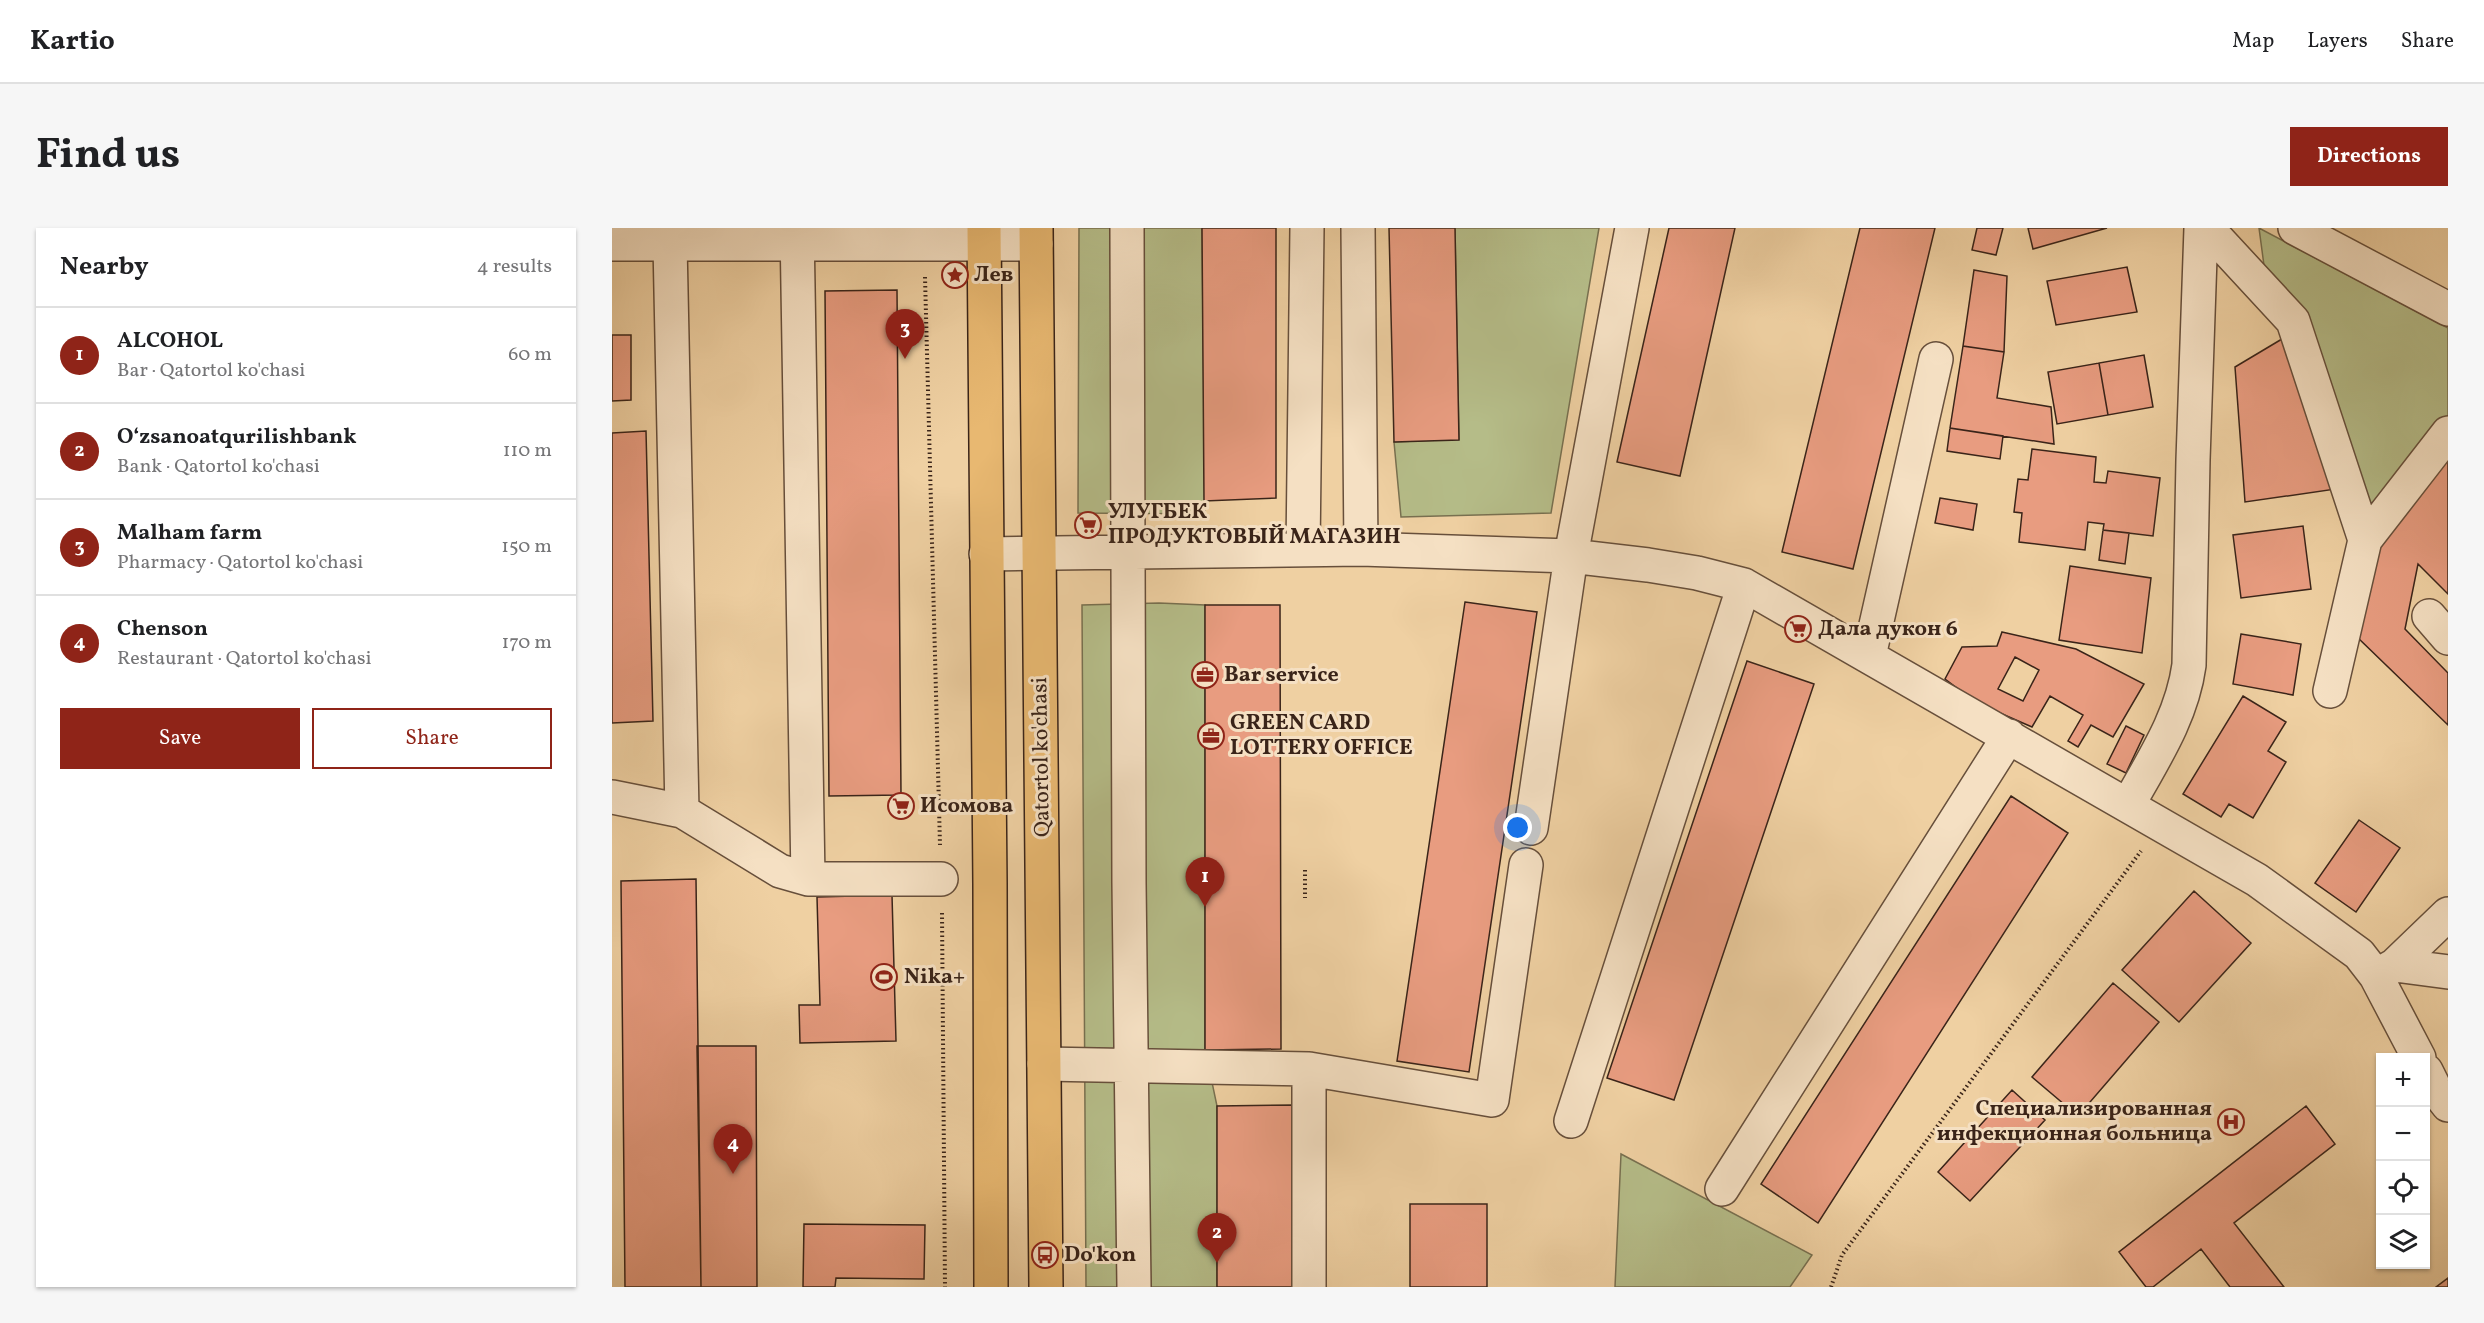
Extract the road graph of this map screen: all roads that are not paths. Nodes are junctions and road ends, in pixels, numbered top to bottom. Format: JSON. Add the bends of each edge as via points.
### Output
{"nodes":[{"id":1,"x":1127,"y":228,"type":"edge"},
{"id":2,"x":1307,"y":228,"type":"edge"},
{"id":3,"x":1358,"y":228,"type":"edge"},
{"id":4,"x":1632,"y":228,"type":"edge"},
{"id":5,"x":2201,"y":228,"type":"edge"},
{"id":6,"x":2207,"y":228,"type":"edge"},
{"id":7,"x":2295,"y":228,"type":"edge"},
{"id":8,"x":797,"y":236,"type":"edge"},
{"id":9,"x":984,"y":236,"type":"edge"},
{"id":10,"x":1036,"y":236,"type":"edge"},
{"id":11,"x":612,"y":244,"type":"edge"},
{"id":12,"x":670,"y":244,"type":"junction"},
{"id":13,"x":2448,"y":309,"type":"edge"},
{"id":14,"x":1936,"y":359,"type":"dead end"},
{"id":15,"x":2448,"y":433,"type":"edge"},
{"id":16,"x":2365,"y":540,"type":"junction"},
{"id":17,"x":1303,"y":549,"type":"junction"},
{"id":18,"x":1360,"y":549,"type":"junction"},
{"id":19,"x":1039,"y":553,"type":"junction"},
{"id":20,"x":1128,"y":553,"type":"junction"},
{"id":21,"x":986,"y":554,"type":"junction"},
{"id":22,"x":1571,"y":556,"type":"junction"},
{"id":23,"x":1744,"y":585,"type":"junction"},
{"id":24,"x":1869,"y":656,"type":"junction"},
{"id":25,"x":2330,"y":691,"type":"dead end"},
{"id":26,"x":2009,"y":736,"type":"junction"},
{"id":27,"x":612,"y":797,"type":"edge"},
{"id":28,"x":2128,"y":805,"type":"junction"},
{"id":29,"x":682,"y":811,"type":"junction"},
{"id":30,"x":1531,"y":828,"type":"dead end"},
{"id":31,"x":1526,"y":865,"type":"dead end"},
{"id":32,"x":808,"y":879,"type":"junction"},
{"id":33,"x":941,"y":879,"type":"road end"},
{"id":34,"x":2448,"y":914,"type":"edge"},
{"id":35,"x":2385,"y":970,"type":"junction"},
{"id":36,"x":2448,"y":972,"type":"edge"},
{"id":37,"x":2417,"y":1053,"type":"edge"},
{"id":38,"x":1044,"y":1064,"type":"junction"},
{"id":39,"x":1132,"y":1066,"type":"junction"},
{"id":40,"x":1309,"y":1069,"type":"junction"},
{"id":41,"x":2430,"y":1080,"type":"edge"},
{"id":42,"x":2448,"y":1105,"type":"edge"},
{"id":43,"x":1571,"y":1121,"type":"dead end"},
{"id":44,"x":1722,"y":1189,"type":"dead end"},
{"id":45,"x":991,"y":1287,"type":"edge"},
{"id":46,"x":1046,"y":1287,"type":"edge"},
{"id":47,"x":1134,"y":1287,"type":"edge"},
{"id":48,"x":1309,"y":1287,"type":"edge"}],
"edges":[{"from":1,"to":20,"type":"street"},
{"from":2,"to":17,"type":"street"},
{"from":3,"to":18,"type":"street"},
{"from":4,"to":22,"type":"street"},
{"from":5,"to":28,"type":"street","via":[[2188,677],[2178,712]]},
{"from":6,"to":16,"type":"street","via":[[2293,321]]},
{"from":7,"to":13,"type":"street"},
{"from":8,"to":9,"type":"street","via":[[924,243]]},
{"from":8,"to":12,"type":"street"},
{"from":8,"to":32,"type":"street"},
{"from":9,"to":10,"type":"street"},
{"from":9,"to":21,"type":"main road"},
{"from":10,"to":19,"type":"main road","name":"Qatortol ko'chasi"},
{"from":11,"to":12,"type":"street"},
{"from":12,"to":29,"type":"street"},
{"from":14,"to":24,"type":"street"},
{"from":15,"to":16,"type":"street"},
{"from":16,"to":25,"type":"street"},
{"from":17,"to":18,"type":"street"},
{"from":17,"to":20,"type":"street"},
{"from":18,"to":22,"type":"street"},
{"from":19,"to":20,"type":"street"},
{"from":19,"to":21,"type":"street"},
{"from":19,"to":38,"type":"main road","name":"Qatortol ko'chasi"},
{"from":20,"to":39,"type":"street"},
{"from":21,"to":45,"type":"main road"},
{"from":22,"to":23,"type":"street","via":[[1697,573]]},
{"from":22,"to":30,"type":"street"},
{"from":23,"to":24,"type":"street"},
{"from":23,"to":43,"type":"street"},
{"from":24,"to":26,"type":"street"},
{"from":26,"to":28,"type":"street"},
{"from":26,"to":44,"type":"street"},
{"from":27,"to":29,"type":"street"},
{"from":28,"to":35,"type":"street","via":[[2258,880]]},
{"from":29,"to":32,"type":"street","via":[[780,871]]},
{"from":31,"to":40,"type":"street","via":[[1492,1100]]},
{"from":32,"to":33,"type":"street"},
{"from":34,"to":35,"type":"street"},
{"from":35,"to":36,"type":"street"},
{"from":35,"to":37,"type":"street"},
{"from":38,"to":39,"type":"street"},
{"from":38,"to":46,"type":"main road","name":"Qatortol ko'chasi"},
{"from":39,"to":40,"type":"street"},
{"from":39,"to":47,"type":"street"},
{"from":40,"to":48,"type":"street"},
{"from":41,"to":42,"type":"street"}]}
